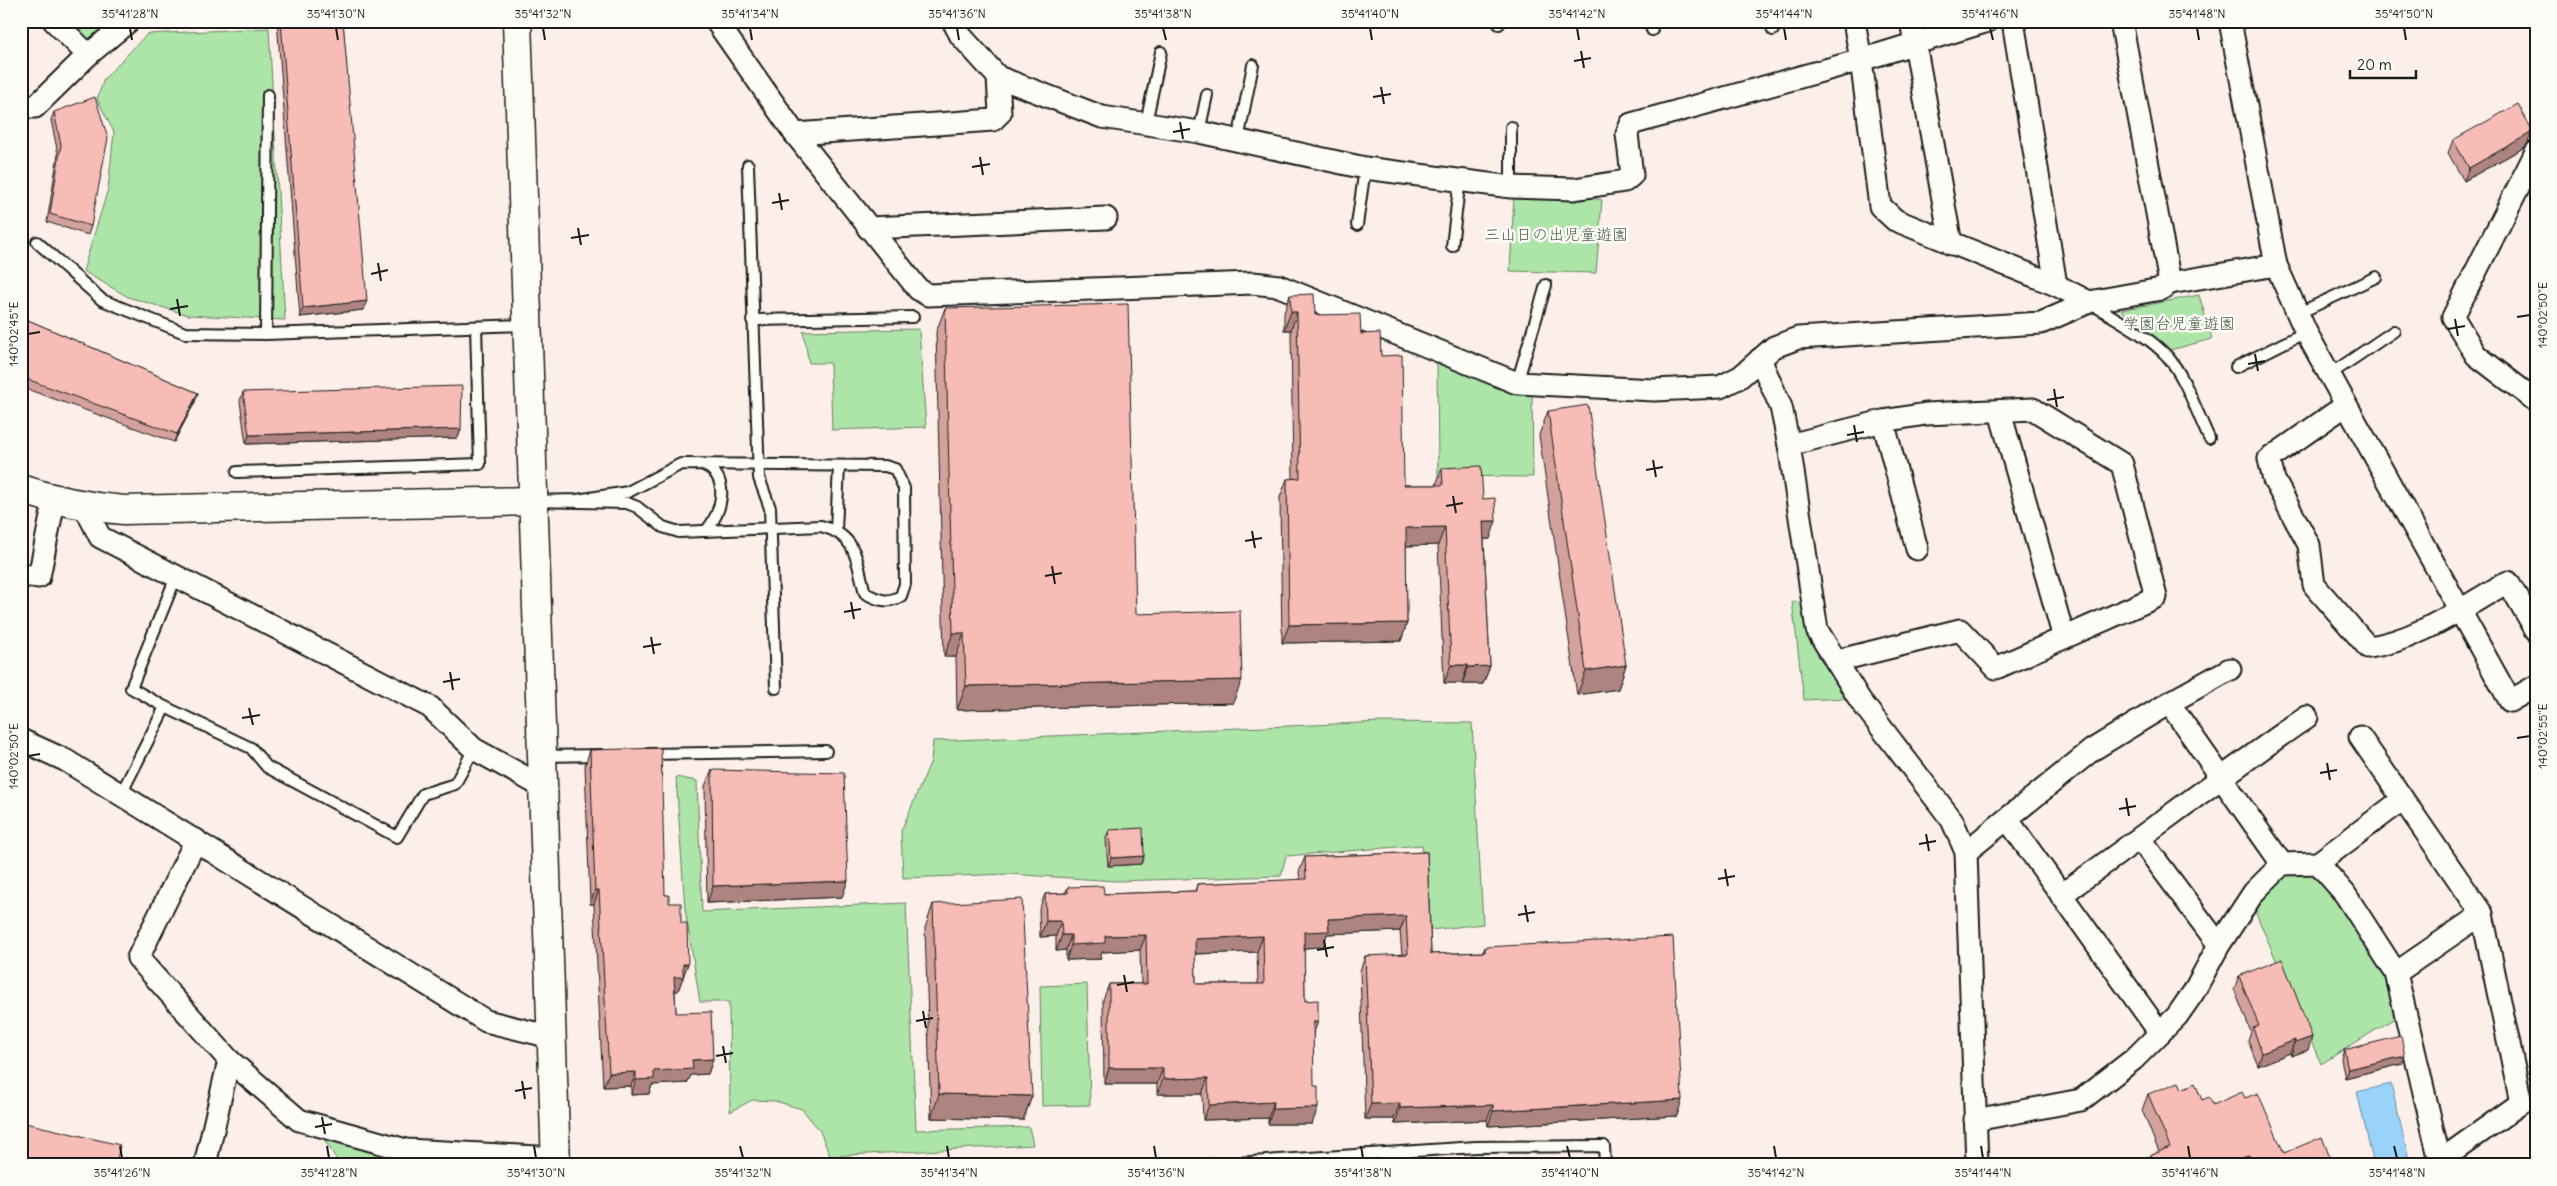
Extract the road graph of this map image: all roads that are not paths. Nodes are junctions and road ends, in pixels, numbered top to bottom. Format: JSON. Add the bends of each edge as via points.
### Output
{"nodes":[{"id":1,"x":54,"y":21,"type":"edge"},
{"id":2,"x":129,"y":21,"type":"edge"},
{"id":3,"x":517,"y":21,"type":"edge"},
{"id":4,"x":716,"y":21,"type":"edge"},
{"id":5,"x":954,"y":21,"type":"edge"},
{"id":6,"x":1854,"y":21,"type":"edge"},
{"id":7,"x":1911,"y":21,"type":"edge"},
{"id":8,"x":1988,"y":21,"type":"edge"},
{"id":9,"x":2013,"y":21,"type":"edge"},
{"id":10,"x":2121,"y":21,"type":"edge"},
{"id":11,"x":2230,"y":21,"type":"edge"},
{"id":12,"x":1915,"y":45,"type":"junction"},
{"id":13,"x":1162,"y":52,"type":"dead end"},
{"id":14,"x":88,"y":55,"type":"junction"},
{"id":15,"x":1861,"y":60,"type":"junction"},
{"id":16,"x":1253,"y":65,"type":"dead end"},
{"id":17,"x":998,"y":78,"type":"junction"},
{"id":18,"x":1207,"y":95,"type":"dead end"},
{"id":19,"x":268,"y":96,"type":"dead end"},
{"id":20,"x":21,"y":107,"type":"edge"},
{"id":21,"x":1146,"y":123,"type":"junction"},
{"id":22,"x":1511,"y":127,"type":"dead end"},
{"id":23,"x":1199,"y":132,"type":"junction"},
{"id":24,"x":795,"y":134,"type":"junction"},
{"id":25,"x":1238,"y":140,"type":"junction"},
{"id":26,"x":2536,"y":152,"type":"edge"},
{"id":27,"x":748,"y":165,"type":"dead end"},
{"id":28,"x":1364,"y":168,"type":"junction"},
{"id":29,"x":1460,"y":179,"type":"junction"},
{"id":30,"x":1511,"y":187,"type":"junction"},
{"id":31,"x":1106,"y":218,"type":"dead end"},
{"id":32,"x":1357,"y":226,"type":"dead end"},
{"id":33,"x":868,"y":228,"type":"junction"},
{"id":34,"x":37,"y":242,"type":"dead end"},
{"id":35,"x":1951,"y":244,"type":"junction"},
{"id":36,"x":1452,"y":246,"type":"dead end"},
{"id":37,"x":2276,"y":265,"type":"junction"},
{"id":38,"x":2376,"y":276,"type":"dead end"},
{"id":39,"x":2170,"y":282,"type":"junction"},
{"id":40,"x":1546,"y":285,"type":"dead end"},
{"id":41,"x":2056,"y":285,"type":"junction"},
{"id":42,"x":2089,"y":302,"type":"junction"},
{"id":43,"x":913,"y":318,"type":"dead end"},
{"id":44,"x":752,"y":320,"type":"junction"},
{"id":45,"x":2301,"y":323,"type":"junction"},
{"id":46,"x":527,"y":325,"type":"junction"},
{"id":47,"x":476,"y":326,"type":"junction"},
{"id":48,"x":2394,"y":331,"type":"dead end"},
{"id":49,"x":266,"y":334,"type":"junction"},
{"id":50,"x":1760,"y":359,"type":"junction"},
{"id":51,"x":2236,"y":367,"type":"dead end"},
{"id":52,"x":2329,"y":375,"type":"junction"},
{"id":53,"x":1517,"y":382,"type":"junction"},
{"id":54,"x":2536,"y":401,"type":"edge"},
{"id":55,"x":2346,"y":404,"type":"junction"},
{"id":56,"x":2000,"y":412,"type":"junction"},
{"id":57,"x":1883,"y":421,"type":"junction"},
{"id":58,"x":2209,"y":438,"type":"dead end"},
{"id":59,"x":1789,"y":445,"type":"junction"},
{"id":60,"x":703,"y":464,"type":"junction"},
{"id":61,"x":759,"y":466,"type":"junction"},
{"id":62,"x":839,"y":466,"type":"junction"},
{"id":63,"x":237,"y":472,"type":"dead end"},
{"id":64,"x":21,"y":489,"type":"edge"},
{"id":65,"x":54,"y":501,"type":"junction"},
{"id":66,"x":533,"y":501,"type":"junction"},
{"id":67,"x":85,"y":507,"type":"junction"},
{"id":68,"x":771,"y":527,"type":"junction"},
{"id":69,"x":836,"y":530,"type":"junction"},
{"id":70,"x":706,"y":531,"type":"junction"},
{"id":71,"x":1917,"y":549,"type":"dead end"},
{"id":72,"x":21,"y":575,"type":"edge"},
{"id":73,"x":176,"y":578,"type":"junction"},
{"id":74,"x":2459,"y":609,"type":"junction"},
{"id":75,"x":2536,"y":630,"type":"edge"},
{"id":76,"x":2064,"y":638,"type":"junction"},
{"id":77,"x":1836,"y":661,"type":"junction"},
{"id":78,"x":2230,"y":669,"type":"dead end"},
{"id":79,"x":2536,"y":686,"type":"edge"},
{"id":80,"x":776,"y":688,"type":"dead end"},
{"id":81,"x":2169,"y":703,"type":"junction"},
{"id":82,"x":164,"y":707,"type":"junction"},
{"id":83,"x":2307,"y":717,"type":"dead end"},
{"id":84,"x":2360,"y":737,"type":"dead end"},
{"id":85,"x":21,"y":740,"type":"edge"},
{"id":86,"x":474,"y":748,"type":"junction"},
{"id":87,"x":826,"y":751,"type":"dead end"},
{"id":88,"x":610,"y":755,"type":"edge"},
{"id":89,"x":640,"y":755,"type":"edge"},
{"id":90,"x":542,"y":756,"type":"junction"},
{"id":91,"x":2221,"y":776,"type":"junction"},
{"id":92,"x":543,"y":787,"type":"junction"},
{"id":93,"x":121,"y":794,"type":"junction"},
{"id":94,"x":2402,"y":800,"type":"junction"},
{"id":95,"x":2008,"y":820,"type":"junction"},
{"id":96,"x":2140,"y":839,"type":"junction"},
{"id":97,"x":196,"y":840,"type":"junction"},
{"id":98,"x":1966,"y":852,"type":"junction"},
{"id":99,"x":2318,"y":863,"type":"junction"},
{"id":100,"x":2282,"y":864,"type":"junction"},
{"id":101,"x":2061,"y":895,"type":"junction"},
{"id":102,"x":2482,"y":914,"type":"junction"},
{"id":103,"x":2219,"y":946,"type":"junction"},
{"id":104,"x":2396,"y":973,"type":"junction"},
{"id":105,"x":2160,"y":1033,"type":"junction"},
{"id":106,"x":551,"y":1037,"type":"junction"},
{"id":107,"x":228,"y":1060,"type":"junction"},
{"id":108,"x":1975,"y":1120,"type":"junction"},
{"id":109,"x":556,"y":1162,"type":"edge"},
{"id":110,"x":2440,"y":1163,"type":"edge"},
{"id":111,"x":205,"y":1165,"type":"edge"},
{"id":112,"x":1205,"y":1165,"type":"edge"},
{"id":113,"x":1604,"y":1165,"type":"edge"},
{"id":114,"x":1977,"y":1165,"type":"edge"}],
"edges":[{"from":1,"to":14,"type":"street"},
{"from":2,"to":14,"type":"street"},
{"from":3,"to":46,"type":"street"},
{"from":4,"to":24,"type":"street"},
{"from":5,"to":17,"type":"street","via":[[961,36]]},
{"from":6,"to":15,"type":"street"},
{"from":7,"to":12,"type":"street"},
{"from":8,"to":12,"type":"street"},
{"from":9,"to":41,"type":"street"},
{"from":10,"to":39,"type":"street"},
{"from":11,"to":37,"type":"street"},
{"from":12,"to":15,"type":"street"},
{"from":12,"to":35,"type":"street"},
{"from":13,"to":21,"type":"lane"},
{"from":14,"to":20,"type":"street","via":[[35,107]]},
{"from":15,"to":30,"type":"street","via":[[1631,124],[1627,134],[1632,175],[1625,181],[1574,188]]},
{"from":15,"to":35,"type":"street","via":[[1880,206],[1894,220]]},
{"from":16,"to":25,"type":"lane"},
{"from":17,"to":21,"type":"street","via":[[1102,117]]},
{"from":17,"to":24,"type":"street","via":[[1000,113],[993,120]]},
{"from":18,"to":23,"type":"lane"},
{"from":19,"to":49,"type":"lane"},
{"from":21,"to":23,"type":"street"},
{"from":22,"to":30,"type":"lane"},
{"from":23,"to":25,"type":"street"},
{"from":24,"to":33,"type":"street"},
{"from":25,"to":28,"type":"street"},
{"from":26,"to":54,"type":"street","via":[[2453,317],[2476,355]]},
{"from":27,"to":44,"type":"lane"},
{"from":28,"to":29,"type":"street"},
{"from":28,"to":32,"type":"lane"},
{"from":29,"to":30,"type":"street"},
{"from":29,"to":36,"type":"lane"},
{"from":31,"to":33,"type":"street"},
{"from":33,"to":53,"type":"street","via":[[918,289],[928,294],[1253,283],[1278,286]]},
{"from":34,"to":49,"type":"lane","via":[[102,300],[185,333]]},
{"from":35,"to":41,"type":"street"},
{"from":37,"to":39,"type":"street"},
{"from":37,"to":45,"type":"street"},
{"from":38,"to":45,"type":"lane"},
{"from":39,"to":42,"type":"street","via":[[2162,289]]},
{"from":40,"to":53,"type":"lane"},
{"from":41,"to":42,"type":"street"},
{"from":42,"to":50,"type":"street","via":[[2041,323],[1798,338],[1774,347]]},
{"from":42,"to":58,"type":"lane","via":[[2145,338],[2166,356],[2175,367]]},
{"from":43,"to":44,"type":"lane"},
{"from":44,"to":61,"type":"lane"},
{"from":45,"to":51,"type":"lane"},
{"from":45,"to":52,"type":"street"},
{"from":46,"to":47,"type":"lane"},
{"from":46,"to":66,"type":"street"},
{"from":47,"to":49,"type":"lane"},
{"from":47,"to":63,"type":"lane","via":[[480,464]]},
{"from":48,"to":52,"type":"lane"},
{"from":50,"to":53,"type":"street","via":[[1740,377],[1720,387],[1654,390]]},
{"from":50,"to":59,"type":"street","via":[[1781,407]]},
{"from":52,"to":55,"type":"street"},
{"from":55,"to":74,"type":"street"},
{"from":55,"to":74,"type":"street","via":[[2269,459],[2274,480],[2309,545],[2314,584],[2368,647],[2406,638]]},
{"from":56,"to":57,"type":"street","via":[[1926,414]]},
{"from":56,"to":76,"type":"street"},
{"from":56,"to":76,"type":"street","via":[[2033,409],[2122,464],[2156,597]]},
{"from":57,"to":59,"type":"street"},
{"from":57,"to":71,"type":"street"},
{"from":59,"to":77,"type":"street","via":[[1817,630]]},
{"from":60,"to":61,"type":"lane"},
{"from":60,"to":66,"type":"lane","via":[[681,464],[628,492],[578,500]]},
{"from":60,"to":70,"type":"lane","via":[[712,468],[722,501],[715,521]]},
{"from":61,"to":62,"type":"lane"},
{"from":61,"to":68,"type":"lane"},
{"from":62,"to":69,"type":"lane"},
{"from":62,"to":69,"type":"lane","via":[[885,466],[895,469],[901,477],[904,488],[905,584],[901,596],[892,601],[878,600],[865,593],[856,552],[847,538]]},
{"from":64,"to":65,"type":"street"},
{"from":65,"to":67,"type":"street"},
{"from":65,"to":72,"type":"street","via":[[39,577]]},
{"from":66,"to":67,"type":"street","via":[[124,510]]},
{"from":66,"to":70,"type":"lane","via":[[627,503],[663,527],[679,532]]},
{"from":66,"to":90,"type":"street"},
{"from":67,"to":73,"type":"street","via":[[100,537]]},
{"from":68,"to":69,"type":"lane","via":[[821,526]]},
{"from":68,"to":70,"type":"lane"},
{"from":68,"to":80,"type":"lane"},
{"from":73,"to":82,"type":"lane","via":[[131,688]]},
{"from":73,"to":86,"type":"street","via":[[430,707]]},
{"from":74,"to":75,"type":"street","via":[[2508,582]]},
{"from":74,"to":79,"type":"street","via":[[2510,701]]},
{"from":76,"to":77,"type":"street","via":[[1996,668],[1960,630]]},
{"from":77,"to":98,"type":"street","via":[[1860,700],[1952,820]]},
{"from":78,"to":81,"type":"street"},
{"from":81,"to":91,"type":"street"},
{"from":81,"to":95,"type":"street","via":[[2092,750]]},
{"from":82,"to":86,"type":"lane","via":[[251,748],[267,767],[397,837],[423,794],[455,784]]},
{"from":82,"to":93,"type":"lane"},
{"from":83,"to":91,"type":"street"},
{"from":84,"to":94,"type":"street"},
{"from":85,"to":93,"type":"street","via":[[65,760]]},
{"from":86,"to":92,"type":"street"},
{"from":87,"to":89,"type":"lane"},
{"from":88,"to":90,"type":"lane"},
{"from":90,"to":92,"type":"street"},
{"from":91,"to":96,"type":"street"},
{"from":91,"to":100,"type":"street"},
{"from":92,"to":106,"type":"street"},
{"from":93,"to":97,"type":"street"},
{"from":94,"to":99,"type":"street"},
{"from":94,"to":102,"type":"street"},
{"from":95,"to":98,"type":"street"},
{"from":95,"to":101,"type":"street"},
{"from":96,"to":101,"type":"street"},
{"from":96,"to":103,"type":"street"},
{"from":97,"to":106,"type":"street","via":[[486,1021]]},
{"from":97,"to":107,"type":"street","via":[[138,958]]},
{"from":98,"to":108,"type":"street"},
{"from":99,"to":100,"type":"street"},
{"from":99,"to":104,"type":"street","via":[[2345,894]]},
{"from":100,"to":103,"type":"street","via":[[2254,892]]},
{"from":101,"to":105,"type":"street"},
{"from":102,"to":104,"type":"street"},
{"from":102,"to":110,"type":"street","via":[[2521,1103]]},
{"from":103,"to":105,"type":"street","via":[[2193,993]]},
{"from":104,"to":110,"type":"street"},
{"from":105,"to":108,"type":"street","via":[[2134,1060],[2081,1100]]},
{"from":106,"to":109,"type":"street"},
{"from":107,"to":109,"type":"street","via":[[299,1120],[406,1150]]},
{"from":107,"to":111,"type":"street"},
{"from":108,"to":114,"type":"street"},
{"from":112,"to":113,"type":"lane","via":[[1476,1146],[1604,1146]]}]}
